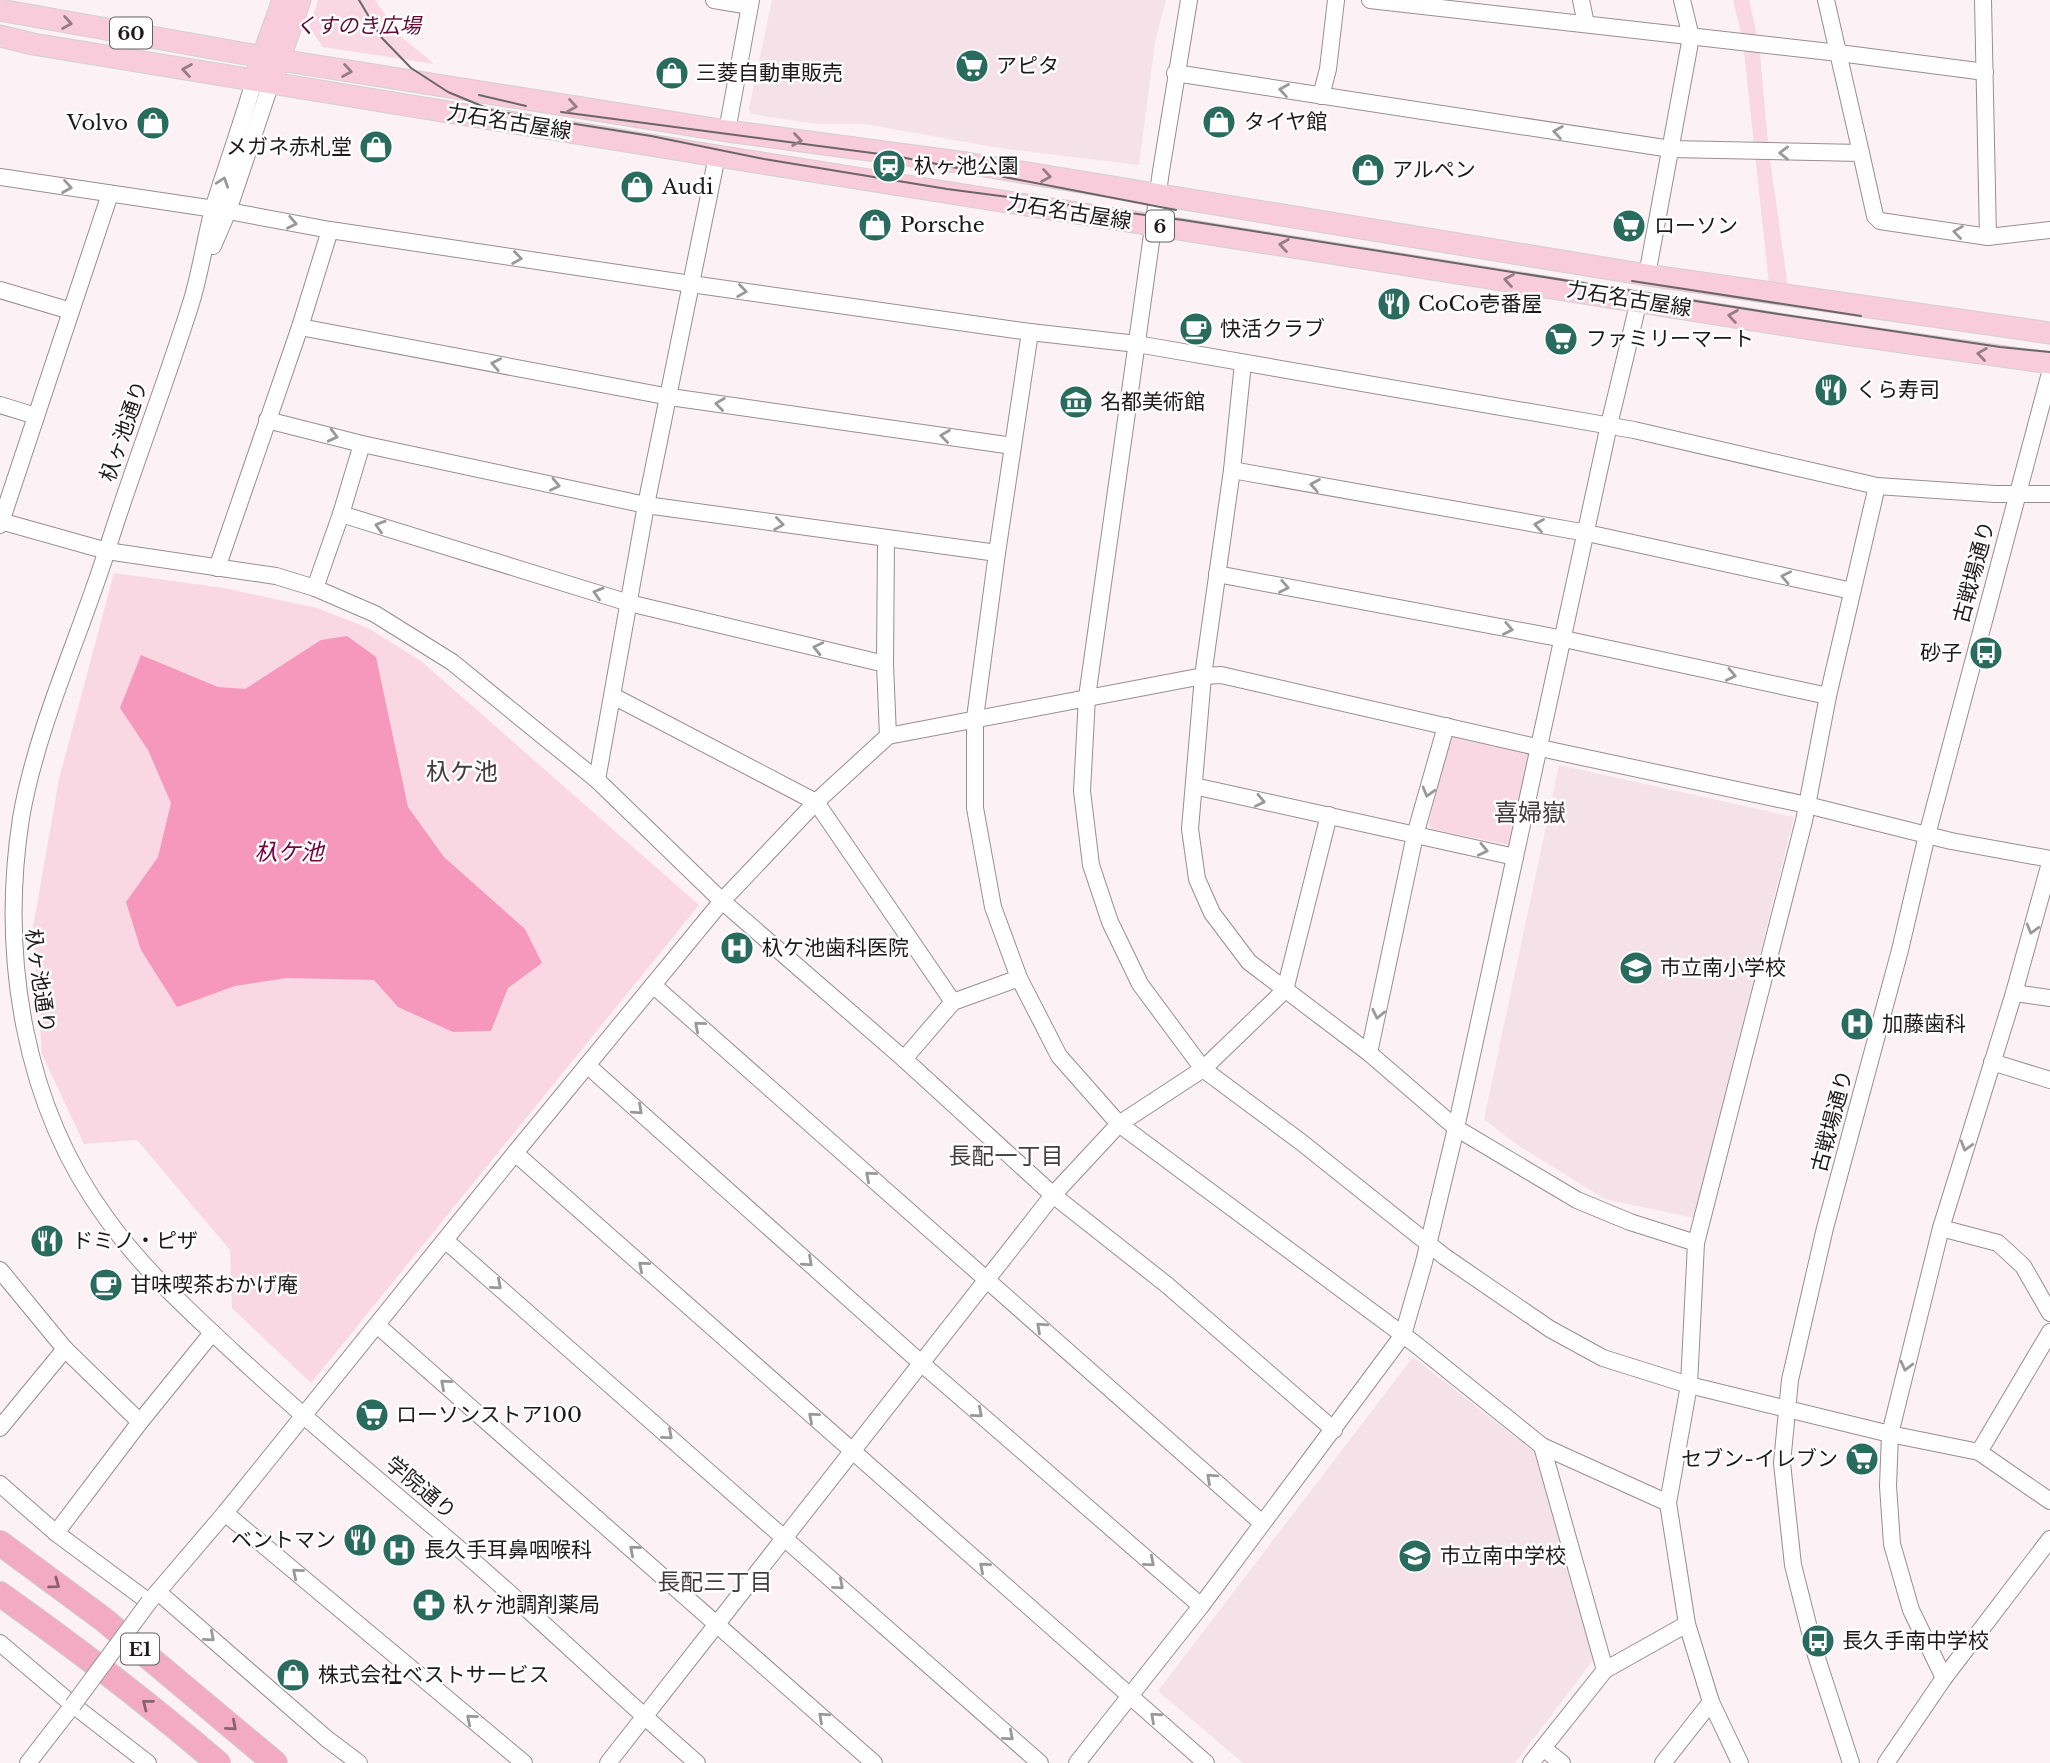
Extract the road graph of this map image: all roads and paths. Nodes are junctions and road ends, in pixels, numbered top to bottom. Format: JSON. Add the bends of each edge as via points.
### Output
{"nodes":[{"id":1,"x":283,"y":0,"type":"edge"},
{"id":2,"x":300,"y":0,"type":"edge"},
{"id":3,"x":714,"y":0,"type":"edge"},
{"id":4,"x":1189,"y":0,"type":"edge"},
{"id":5,"x":1336,"y":0,"type":"edge"},
{"id":6,"x":1370,"y":0,"type":"edge"},
{"id":7,"x":1581,"y":0,"type":"edge"},
{"id":8,"x":1682,"y":0,"type":"edge"},
{"id":9,"x":1826,"y":0,"type":"edge"},
{"id":10,"x":1983,"y":0,"type":"edge"},
{"id":11,"x":750,"y":3,"type":"edge"},
{"id":12,"x":1475,"y":6,"type":"edge"},
{"id":13,"x":0,"y":10,"type":"edge"},
{"id":14,"x":1586,"y":24,"type":"junction"},
{"id":15,"x":0,"y":36,"type":"edge"},
{"id":16,"x":1691,"y":37,"type":"junction"},
{"id":17,"x":1839,"y":53,"type":"junction"},
{"id":18,"x":271,"y":58,"type":"junction"},
{"id":19,"x":1985,"y":72,"type":"junction"},
{"id":20,"x":1175,"y":73,"type":"junction"},
{"id":21,"x":263,"y":82,"type":"junction"},
{"id":22,"x":1321,"y":96,"type":"junction"},
{"id":23,"x":727,"y":131,"type":"junction"},
{"id":24,"x":1671,"y":149,"type":"junction"},
{"id":25,"x":1861,"y":153,"type":"junction"},
{"id":26,"x":717,"y":156,"type":"junction"},
{"id":27,"x":0,"y":177,"type":"edge"},
{"id":28,"x":110,"y":194,"type":"junction"},
{"id":29,"x":1158,"y":194,"type":"junction"},
{"id":30,"x":221,"y":210,"type":"junction"},
{"id":31,"x":1155,"y":225,"type":"junction"},
{"id":32,"x":330,"y":230,"type":"junction"},
{"id":33,"x":2050,"y":230,"type":"edge"},
{"id":34,"x":1988,"y":237,"type":"junction"},
{"id":35,"x":1647,"y":275,"type":"junction"},
{"id":36,"x":691,"y":284,"type":"junction"},
{"id":37,"x":0,"y":290,"type":"edge"},
{"id":38,"x":1639,"y":300,"type":"junction"},
{"id":39,"x":71,"y":311,"type":"junction"},
{"id":40,"x":299,"y":327,"type":"junction"},
{"id":41,"x":1030,"y":332,"type":"junction"},
{"id":42,"x":2050,"y":334,"type":"edge"},
{"id":43,"x":1138,"y":344,"type":"junction"},
{"id":44,"x":1243,"y":363,"type":"junction"},
{"id":45,"x":2050,"y":363,"type":"edge"},
{"id":46,"x":2050,"y":373,"type":"edge"},
{"id":47,"x":670,"y":397,"type":"junction"},
{"id":48,"x":0,"y":405,"type":"edge"},
{"id":49,"x":36,"y":416,"type":"junction"},
{"id":50,"x":267,"y":420,"type":"junction"},
{"id":51,"x":1609,"y":425,"type":"junction"},
{"id":52,"x":362,"y":443,"type":"junction"},
{"id":53,"x":1013,"y":446,"type":"junction"},
{"id":54,"x":1232,"y":470,"type":"junction"},
{"id":55,"x":1877,"y":486,"type":"junction"},
{"id":56,"x":2016,"y":494,"type":"junction"},
{"id":57,"x":2050,"y":494,"type":"edge"},
{"id":58,"x":646,"y":505,"type":"junction"},
{"id":59,"x":341,"y":514,"type":"junction"},
{"id":60,"x":0,"y":522,"type":"edge"},
{"id":61,"x":1587,"y":533,"type":"junction"},
{"id":62,"x":886,"y":539,"type":"junction"},
{"id":63,"x":107,"y":551,"type":"junction"},
{"id":64,"x":997,"y":553,"type":"junction"},
{"id":65,"x":216,"y":568,"type":"junction"},
{"id":66,"x":1217,"y":574,"type":"junction"},
{"id":67,"x":315,"y":588,"type":"junction"},
{"id":68,"x":1853,"y":592,"type":"junction"},
{"id":69,"x":629,"y":603,"type":"junction"},
{"id":70,"x":1564,"y":639,"type":"junction"},
{"id":71,"x":885,"y":664,"type":"junction"},
{"id":72,"x":1203,"y":676,"type":"junction"},
{"id":73,"x":613,"y":696,"type":"junction"},
{"id":74,"x":1828,"y":696,"type":"junction"},
{"id":75,"x":1087,"y":697,"type":"junction"},
{"id":76,"x":975,"y":718,"type":"junction"},
{"id":77,"x":1446,"y":726,"type":"junction"},
{"id":78,"x":888,"y":736,"type":"junction"},
{"id":79,"x":1540,"y":747,"type":"junction"},
{"id":80,"x":597,"y":780,"type":"junction"},
{"id":81,"x":1194,"y":786,"type":"junction"},
{"id":82,"x":816,"y":802,"type":"junction"},
{"id":83,"x":1807,"y":805,"type":"junction"},
{"id":84,"x":1329,"y":815,"type":"junction"},
{"id":85,"x":1415,"y":835,"type":"junction"},
{"id":86,"x":1927,"y":835,"type":"junction"},
{"id":87,"x":1515,"y":857,"type":"junction"},
{"id":88,"x":2050,"y":861,"type":"edge"},
{"id":89,"x":722,"y":901,"type":"junction"},
{"id":90,"x":5,"y":909,"type":"edge"},
{"id":91,"x":1019,"y":978,"type":"junction"},
{"id":92,"x":653,"y":985,"type":"junction"},
{"id":93,"x":1285,"y":990,"type":"junction"},
{"id":94,"x":2014,"y":993,"type":"junction"},
{"id":95,"x":2050,"y":998,"type":"edge"},
{"id":96,"x":953,"y":1002,"type":"junction"},
{"id":97,"x":1369,"y":1053,"type":"junction"},
{"id":98,"x":904,"y":1059,"type":"junction"},
{"id":99,"x":1992,"y":1062,"type":"junction"},
{"id":100,"x":587,"y":1065,"type":"junction"},
{"id":101,"x":1203,"y":1069,"type":"junction"},
{"id":102,"x":2050,"y":1080,"type":"edge"},
{"id":103,"x":1119,"y":1124,"type":"junction"},
{"id":104,"x":1456,"y":1128,"type":"junction"},
{"id":105,"x":514,"y":1153,"type":"junction"},
{"id":106,"x":1053,"y":1195,"type":"junction"},
{"id":107,"x":1941,"y":1228,"type":"junction"},
{"id":108,"x":445,"y":1240,"type":"junction"},
{"id":109,"x":1427,"y":1242,"type":"junction"},
{"id":110,"x":1696,"y":1243,"type":"junction"},
{"id":111,"x":0,"y":1270,"type":"edge"},
{"id":112,"x":986,"y":1279,"type":"junction"},
{"id":113,"x":2050,"y":1313,"type":"edge"},
{"id":114,"x":377,"y":1325,"type":"junction"},
{"id":115,"x":2050,"y":1332,"type":"edge"},
{"id":116,"x":212,"y":1333,"type":"junction"},
{"id":117,"x":1404,"y":1335,"type":"junction"},
{"id":118,"x":65,"y":1349,"type":"junction"},
{"id":119,"x":921,"y":1363,"type":"junction"},
{"id":120,"x":1689,"y":1385,"type":"junction"},
{"id":121,"x":1786,"y":1409,"type":"junction"},
{"id":122,"x":303,"y":1417,"type":"junction"},
{"id":123,"x":140,"y":1422,"type":"junction"},
{"id":124,"x":0,"y":1428,"type":"edge"},
{"id":125,"x":1334,"y":1430,"type":"junction"},
{"id":126,"x":1890,"y":1434,"type":"junction"},
{"id":127,"x":1542,"y":1446,"type":"junction"},
{"id":128,"x":852,"y":1451,"type":"junction"},
{"id":129,"x":1979,"y":1452,"type":"junction"},
{"id":130,"x":0,"y":1483,"type":"edge"},
{"id":131,"x":2050,"y":1501,"type":"edge"},
{"id":132,"x":1668,"y":1503,"type":"junction"},
{"id":133,"x":225,"y":1513,"type":"junction"},
{"id":134,"x":1262,"y":1523,"type":"junction"},
{"id":135,"x":56,"y":1534,"type":"junction"},
{"id":136,"x":785,"y":1537,"type":"junction"},
{"id":137,"x":2050,"y":1539,"type":"edge"},
{"id":138,"x":0,"y":1543,"type":"edge"},
{"id":139,"x":0,"y":1594,"type":"edge"},
{"id":140,"x":154,"y":1597,"type":"junction"},
{"id":141,"x":1201,"y":1606,"type":"junction"},
{"id":142,"x":717,"y":1623,"type":"junction"},
{"id":143,"x":1687,"y":1624,"type":"junction"},
{"id":144,"x":0,"y":1643,"type":"edge"},
{"id":145,"x":1605,"y":1670,"type":"junction"},
{"id":146,"x":1944,"y":1678,"type":"junction"},
{"id":147,"x":1129,"y":1694,"type":"junction"},
{"id":148,"x":1711,"y":1702,"type":"junction"},
{"id":149,"x":73,"y":1705,"type":"junction"},
{"id":150,"x":644,"y":1717,"type":"junction"},
{"id":151,"x":1543,"y":1748,"type":"junction"},
{"id":152,"x":28,"y":1763,"type":"edge"},
{"id":153,"x":148,"y":1763,"type":"edge"},
{"id":154,"x":218,"y":1763,"type":"edge"},
{"id":155,"x":275,"y":1763,"type":"edge"},
{"id":156,"x":359,"y":1763,"type":"edge"},
{"id":157,"x":524,"y":1763,"type":"edge"},
{"id":158,"x":608,"y":1763,"type":"edge"},
{"id":159,"x":697,"y":1763,"type":"edge"},
{"id":160,"x":874,"y":1763,"type":"edge"},
{"id":161,"x":1040,"y":1763,"type":"edge"},
{"id":162,"x":1077,"y":1763,"type":"edge"},
{"id":163,"x":1206,"y":1763,"type":"edge"},
{"id":164,"x":1531,"y":1763,"type":"edge"},
{"id":165,"x":1562,"y":1763,"type":"edge"},
{"id":166,"x":1663,"y":1763,"type":"edge"},
{"id":167,"x":1741,"y":1763,"type":"edge"},
{"id":168,"x":1851,"y":1763,"type":"edge"},
{"id":169,"x":1886,"y":1763,"type":"edge"}],
"edges":[{"from":1,"to":18,"type":"main road"},
{"from":2,"to":18,"type":"main road"},
{"from":3,"to":11,"type":"street"},
{"from":4,"to":20,"type":"street"},
{"from":5,"to":22,"type":"street"},
{"from":6,"to":12,"type":"street"},
{"from":7,"to":14,"type":"street"},
{"from":8,"to":16,"type":"street"},
{"from":9,"to":17,"type":"street"},
{"from":10,"to":19,"type":"street"},
{"from":11,"to":23,"type":"street"},
{"from":12,"to":14,"type":"street"},
{"from":13,"to":18,"type":"main road","number":"60","one_way":true},
{"from":14,"to":16,"type":"street"},
{"from":21,"to":15,"type":"main road","number":"60","one_way":true},
{"from":16,"to":17,"type":"street"},
{"from":16,"to":24,"type":"street"},
{"from":17,"to":19,"type":"street"},
{"from":17,"to":25,"type":"street"},
{"from":18,"to":21,"type":"main road"},
{"from":18,"to":23,"type":"main road","name":"力石名古屋線","number":"6","one_way":true},
{"from":19,"to":34,"type":"street"},
{"from":22,"to":20,"type":"street","one_way":true},
{"from":20,"to":29,"type":"street"},
{"from":21,"to":26,"type":"main road","name":"力石名古屋線","number":"6"},
{"from":21,"to":30,"type":"street","name":"杁ヶ池通り"},
{"from":24,"to":22,"type":"street","one_way":true},
{"from":23,"to":29,"type":"main road","name":"力石名古屋線","number":"6","one_way":true},
{"from":25,"to":24,"type":"street","one_way":true},
{"from":24,"to":35,"type":"street"},
{"from":34,"to":25,"type":"street","one_way":true,"via":[[1880,221]]},
{"from":26,"to":31,"type":"main road","name":"力石名古屋線","number":"6"},
{"from":26,"to":36,"type":"street"},
{"from":27,"to":28,"type":"street","one_way":true},
{"from":28,"to":30,"type":"street"},
{"from":28,"to":39,"type":"street"},
{"from":29,"to":31,"type":"street"},
{"from":29,"to":35,"type":"main road","name":"力石名古屋線","number":"6"},
{"from":30,"to":32,"type":"street","one_way":true},
{"from":30,"to":63,"type":"street","name":"杁ヶ池通り"},
{"from":38,"to":31,"type":"main road","name":"力石名古屋線","number":"6","one_way":true},
{"from":31,"to":43,"type":"street"},
{"from":32,"to":36,"type":"street","one_way":true},
{"from":32,"to":40,"type":"street"},
{"from":33,"to":34,"type":"street"},
{"from":35,"to":42,"type":"main road","name":"力石名古屋線","number":"6"},
{"from":36,"to":41,"type":"street","one_way":true},
{"from":36,"to":47,"type":"street"},
{"from":37,"to":39,"type":"street"},
{"from":45,"to":38,"type":"main road","name":"力石名古屋線","number":"6","one_way":true},
{"from":38,"to":51,"type":"street"},
{"from":39,"to":49,"type":"street"},
{"from":47,"to":40,"type":"street","one_way":true},
{"from":40,"to":50,"type":"street"},
{"from":41,"to":43,"type":"street"},
{"from":41,"to":53,"type":"street"},
{"from":43,"to":44,"type":"street"},
{"from":43,"to":75,"type":"street"},
{"from":44,"to":51,"type":"street"},
{"from":44,"to":54,"type":"street"},
{"from":46,"to":56,"type":"street","name":"古戦場通り"},
{"from":53,"to":47,"type":"street","one_way":true},
{"from":47,"to":58,"type":"street"},
{"from":48,"to":49,"type":"street"},
{"from":49,"to":60,"type":"street"},
{"from":50,"to":52,"type":"street","one_way":true},
{"from":50,"to":65,"type":"street"},
{"from":51,"to":55,"type":"street"},
{"from":51,"to":61,"type":"street"},
{"from":52,"to":58,"type":"street","one_way":true},
{"from":52,"to":59,"type":"street"},
{"from":53,"to":64,"type":"street"},
{"from":61,"to":54,"type":"street","one_way":true},
{"from":54,"to":66,"type":"street"},
{"from":55,"to":56,"type":"street"},
{"from":55,"to":68,"type":"street"},
{"from":56,"to":57,"type":"street"},
{"from":56,"to":86,"type":"street","name":"古戦場通り"},
{"from":58,"to":62,"type":"street","one_way":true},
{"from":58,"to":69,"type":"street"},
{"from":59,"to":67,"type":"street"},
{"from":69,"to":59,"type":"street","one_way":true},
{"from":60,"to":63,"type":"street"},
{"from":68,"to":61,"type":"street","one_way":true},
{"from":61,"to":70,"type":"street"},
{"from":62,"to":64,"type":"street"},
{"from":62,"to":71,"type":"street"},
{"from":63,"to":65,"type":"street"},
{"from":63,"to":90,"type":"street","name":"杁ヶ池通り","via":[[28,784]]},
{"from":64,"to":76,"type":"street"},
{"from":65,"to":67,"type":"street","via":[[276,576]]},
{"from":66,"to":70,"type":"street","one_way":true},
{"from":66,"to":72,"type":"street"},
{"from":67,"to":80,"type":"street","via":[[384,619],[452,662]]},
{"from":68,"to":74,"type":"street"},
{"from":71,"to":69,"type":"street","one_way":true},
{"from":69,"to":73,"type":"street"},
{"from":70,"to":74,"type":"street","one_way":true},
{"from":70,"to":79,"type":"street"},
{"from":71,"to":78,"type":"street"},
{"from":72,"to":75,"type":"street"},
{"from":72,"to":77,"type":"street","via":[[1221,675]]},
{"from":72,"to":81,"type":"street"},
{"from":73,"to":80,"type":"street"},
{"from":73,"to":82,"type":"street"},
{"from":74,"to":83,"type":"street"},
{"from":75,"to":76,"type":"street"},
{"from":75,"to":101,"type":"street","via":[[1082,791],[1091,865],[1110,922],[1140,984]]},
{"from":76,"to":78,"type":"street"},
{"from":76,"to":91,"type":"street","via":[[975,808],[993,907]]},
{"from":77,"to":79,"type":"street"},
{"from":77,"to":85,"type":"street","one_way":true},
{"from":78,"to":82,"type":"street"},
{"from":79,"to":83,"type":"street"},
{"from":79,"to":87,"type":"street"},
{"from":80,"to":89,"type":"street"},
{"from":81,"to":84,"type":"street","one_way":true},
{"from":81,"to":93,"type":"street","via":[[1190,829],[1197,879],[1212,914],[1249,962]]},
{"from":82,"to":89,"type":"street"},
{"from":82,"to":96,"type":"street"},
{"from":83,"to":86,"type":"street"},
{"from":83,"to":110,"type":"street"},
{"from":84,"to":85,"type":"street"},
{"from":84,"to":93,"type":"street"},
{"from":85,"to":87,"type":"street","one_way":true},
{"from":85,"to":97,"type":"street","one_way":true},
{"from":86,"to":88,"type":"street"},
{"from":86,"to":121,"type":"street","name":"古戦場通り","via":[[1811,1287]]},
{"from":87,"to":104,"type":"street"},
{"from":88,"to":94,"type":"street","one_way":true},
{"from":89,"to":92,"type":"street"},
{"from":89,"to":98,"type":"street"},
{"from":90,"to":116,"type":"street","name":"杁ヶ池通り","via":[[17,996],[46,1110],[107,1219],[155,1277]]},
{"from":91,"to":96,"type":"street"},
{"from":91,"to":103,"type":"street","via":[[1059,1056]]},
{"from":92,"to":100,"type":"street"},
{"from":112,"to":92,"type":"street","one_way":true},
{"from":93,"to":97,"type":"street"},
{"from":93,"to":101,"type":"street"},
{"from":94,"to":95,"type":"street"},
{"from":94,"to":99,"type":"street"},
{"from":96,"to":98,"type":"street"},
{"from":97,"to":104,"type":"street"},
{"from":98,"to":106,"type":"street"},
{"from":99,"to":102,"type":"street"},
{"from":99,"to":107,"type":"street","one_way":true},
{"from":100,"to":105,"type":"street"},
{"from":100,"to":119,"type":"street","one_way":true},
{"from":101,"to":103,"type":"street"},
{"from":101,"to":109,"type":"street"},
{"from":103,"to":106,"type":"street"},
{"from":103,"to":117,"type":"street"},
{"from":104,"to":109,"type":"street"},
{"from":104,"to":110,"type":"street","via":[[1577,1200],[1630,1223]]},
{"from":105,"to":108,"type":"street"},
{"from":128,"to":105,"type":"street","one_way":true},
{"from":106,"to":112,"type":"street"},
{"from":106,"to":125,"type":"street","via":[[1167,1285]]},
{"from":107,"to":113,"type":"street","via":[[1998,1243],[2022,1266]]},
{"from":107,"to":126,"type":"street","one_way":true},
{"from":108,"to":114,"type":"street"},
{"from":108,"to":136,"type":"street","one_way":true},
{"from":109,"to":117,"type":"street"},
{"from":109,"to":120,"type":"street","via":[[1550,1329],[1604,1358]]},
{"from":110,"to":120,"type":"street"},
{"from":111,"to":118,"type":"street"},
{"from":112,"to":119,"type":"street"},
{"from":134,"to":112,"type":"street","one_way":true},
{"from":114,"to":122,"type":"street"},
{"from":142,"to":114,"type":"street","one_way":true},
{"from":115,"to":129,"type":"street"},
{"from":116,"to":122,"type":"street","name":"杁ヶ池通り"},
{"from":116,"to":123,"type":"street"},
{"from":117,"to":125,"type":"street"},
{"from":117,"to":127,"type":"street"},
{"from":118,"to":123,"type":"street"},
{"from":118,"to":124,"type":"street"},
{"from":119,"to":128,"type":"street"},
{"from":119,"to":141,"type":"street","one_way":true},
{"from":120,"to":121,"type":"street"},
{"from":120,"to":132,"type":"street"},
{"from":121,"to":126,"type":"street"},
{"from":121,"to":168,"type":"street","name":"古戦場通り","via":[[1782,1463],[1793,1565]]},
{"from":122,"to":133,"type":"street"},
{"from":122,"to":150,"type":"street","name":"学院通り","via":[[449,1540]]},
{"from":123,"to":135,"type":"street"},
{"from":125,"to":134,"type":"street"},
{"from":126,"to":129,"type":"street"},
{"from":126,"to":146,"type":"street","via":[[1892,1544],[1911,1610]]},
{"from":127,"to":132,"type":"street"},
{"from":127,"to":145,"type":"street"},
{"from":128,"to":136,"type":"street"},
{"from":147,"to":128,"type":"street","one_way":true},
{"from":129,"to":131,"type":"street"},
{"from":130,"to":135,"type":"street"},
{"from":132,"to":143,"type":"street"},
{"from":133,"to":140,"type":"street"},
{"from":157,"to":133,"type":"street","one_way":true},
{"from":134,"to":141,"type":"street"},
{"from":135,"to":140,"type":"street"},
{"from":136,"to":142,"type":"street"},
{"from":136,"to":161,"type":"street","one_way":true},
{"from":137,"to":146,"type":"street"},
{"from":138,"to":155,"type":"highway","number":"E1","one_way":true,"via":[[103,1619]]},
{"from":154,"to":139,"type":"highway","number":"E1","one_way":true,"via":[[170,1721]]},
{"from":140,"to":149,"type":"street","bridge":true},
{"from":140,"to":156,"type":"street","one_way":true},
{"from":141,"to":147,"type":"street"},
{"from":142,"to":150,"type":"street"},
{"from":160,"to":142,"type":"street","one_way":true},
{"from":143,"to":145,"type":"street"},
{"from":143,"to":148,"type":"street"},
{"from":144,"to":149,"type":"street"},
{"from":145,"to":151,"type":"street"},
{"from":146,"to":169,"type":"street"},
{"from":147,"to":162,"type":"street"},
{"from":163,"to":147,"type":"street","one_way":true},
{"from":148,"to":166,"type":"street"},
{"from":148,"to":167,"type":"street"},
{"from":149,"to":152,"type":"street"},
{"from":149,"to":153,"type":"street"},
{"from":150,"to":158,"type":"street"},
{"from":150,"to":159,"type":"street","name":"学院通り"},
{"from":151,"to":164,"type":"street"},
{"from":151,"to":165,"type":"street"}]}
